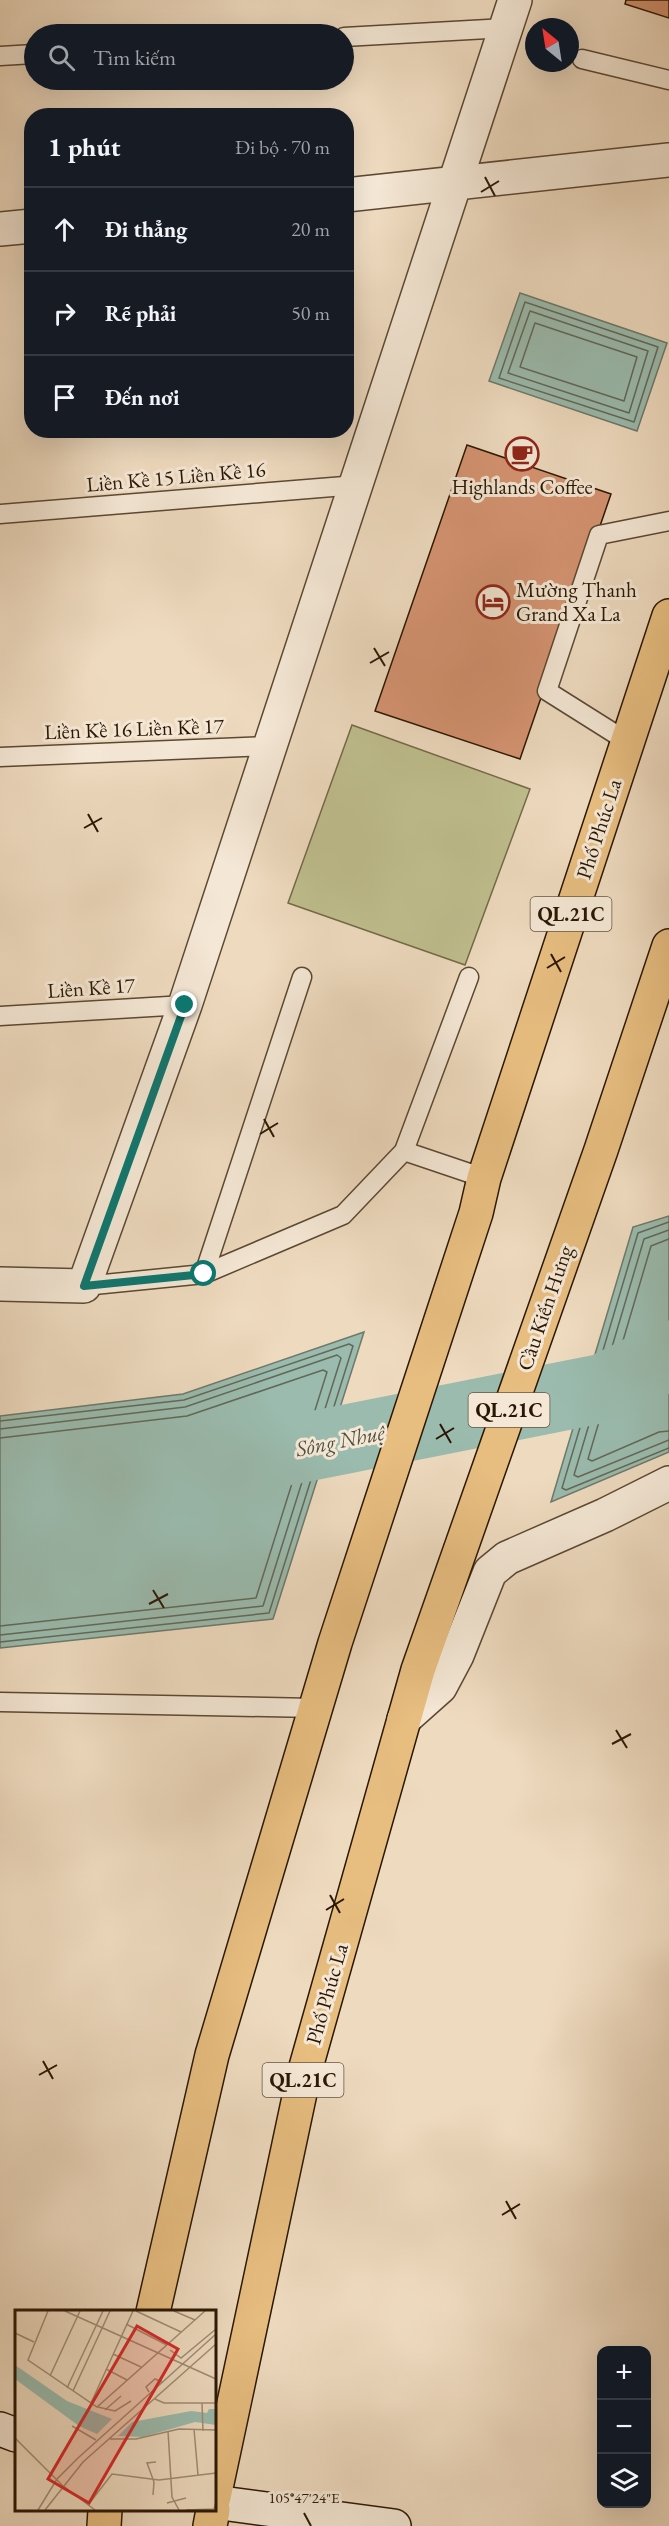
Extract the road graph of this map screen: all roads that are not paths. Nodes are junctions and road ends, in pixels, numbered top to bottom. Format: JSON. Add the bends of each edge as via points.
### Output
{"nodes":[{"id":1,"x":510,"y":14,"type":"edge"},
{"id":2,"x":354,"y":36,"type":"edge"},
{"id":3,"x":24,"y":55,"type":"edge"},
{"id":4,"x":0,"y":56,"type":"edge"},
{"id":5,"x":582,"y":59,"type":"dead end"},
{"id":6,"x":669,"y":80,"type":"edge"},
{"id":7,"x":669,"y":159,"type":"edge"},
{"id":8,"x":455,"y":184,"type":"junction"},
{"id":9,"x":354,"y":194,"type":"edge"},
{"id":10,"x":24,"y":227,"type":"edge"},
{"id":11,"x":0,"y":229,"type":"edge"},
{"id":12,"x":357,"y":485,"type":"junction"},
{"id":13,"x":0,"y":514,"type":"edge"},
{"id":14,"x":669,"y":521,"type":"edge"},
{"id":15,"x":669,"y":616,"type":"edge"},
{"id":16,"x":628,"y":742,"type":"junction"},
{"id":17,"x":270,"y":746,"type":"junction"},
{"id":18,"x":0,"y":757,"type":"edge"},
{"id":19,"x":669,"y":946,"type":"edge"},
{"id":20,"x":302,"y":977,"type":"dead end"},
{"id":21,"x":469,"y":977,"type":"dead end"},
{"id":22,"x":185,"y":1005,"type":"junction"},
{"id":23,"x":0,"y":1017,"type":"edge"},
{"id":24,"x":404,"y":1151,"type":"junction"},
{"id":25,"x":484,"y":1178,"type":"junction"},
{"id":26,"x":204,"y":1274,"type":"junction"},
{"id":27,"x":0,"y":1284,"type":"edge"},
{"id":28,"x":84,"y":1286,"type":"junction"},
{"id":29,"x":669,"y":1483,"type":"edge"},
{"id":30,"x":417,"y":1670,"type":"joint"},
{"id":31,"x":0,"y":1702,"type":"edge"},
{"id":32,"x":315,"y":1708,"type":"junction"},
{"id":33,"x":404,"y":1719,"type":"junction"},
{"id":34,"x":153,"y":2310,"type":"edge"},
{"id":35,"x":0,"y":2429,"type":"edge"},
{"id":36,"x":15,"y":2435,"type":"edge"},
{"id":37,"x":216,"y":2488,"type":"edge"},
{"id":38,"x":216,"y":2502,"type":"edge"},
{"id":39,"x":105,"y":2511,"type":"edge"},
{"id":40,"x":213,"y":2511,"type":"edge"},
{"id":41,"x":104,"y":2526,"type":"edge"},
{"id":42,"x":210,"y":2526,"type":"edge"},
{"id":43,"x":394,"y":2526,"type":"edge"}],
"edges":[{"from":1,"to":2,"type":"lane"},
{"from":1,"to":8,"type":"street"},
{"from":3,"to":4,"type":"lane"},
{"from":5,"to":6,"type":"lane"},
{"from":7,"to":8,"type":"street"},
{"from":8,"to":9,"type":"street"},
{"from":8,"to":12,"type":"street"},
{"from":10,"to":11,"type":"street"},
{"from":12,"to":13,"type":"lane","name":"Liền Kề 15 Liền Kề 16"},
{"from":12,"to":17,"type":"street"},
{"from":14,"to":16,"type":"lane","via":[[599,535],[547,691]]},
{"from":15,"to":16,"type":"highway","name":"Phố Phúc La","number":"QL.21C"},
{"from":16,"to":25,"type":"highway","name":"Phố Phúc La","number":"QL.21C"},
{"from":17,"to":18,"type":"lane","name":"Liền Kề 16 Liền Kề 17"},
{"from":17,"to":22,"type":"street"},
{"from":19,"to":30,"type":"highway","name":"Cầu Kiến Hưng","number":"QL.21C"},
{"from":20,"to":26,"type":"lane"},
{"from":21,"to":24,"type":"lane"},
{"from":22,"to":23,"type":"lane","name":"Liền Kề 17"},
{"from":22,"to":28,"type":"street"},
{"from":24,"to":25,"type":"lane"},
{"from":24,"to":26,"type":"lane","via":[[343,1215]]},
{"from":25,"to":32,"type":"highway","name":"Phố Phúc La","number":"QL.21C","via":[[476,1213]]},
{"from":26,"to":28,"type":"lane"},
{"from":27,"to":28,"type":"street"},
{"from":29,"to":33,"type":"street","via":[[507,1558],[490,1572],[440,1687]]},
{"from":30,"to":33,"type":"highway","name":"Phố Phúc La","number":"QL.21C"},
{"from":31,"to":32,"type":"lane"},
{"from":32,"to":34,"type":"highway","number":"QL.21C","via":[[212,2055]]},
{"from":33,"to":37,"type":"highway","name":"Phố Phúc La","number":"QL.21C","via":[[304,2074]]},
{"from":35,"to":36,"type":"street"},
{"from":38,"to":43,"type":"street"},
{"from":39,"to":41,"type":"highway"},
{"from":40,"to":42,"type":"highway"}]}
